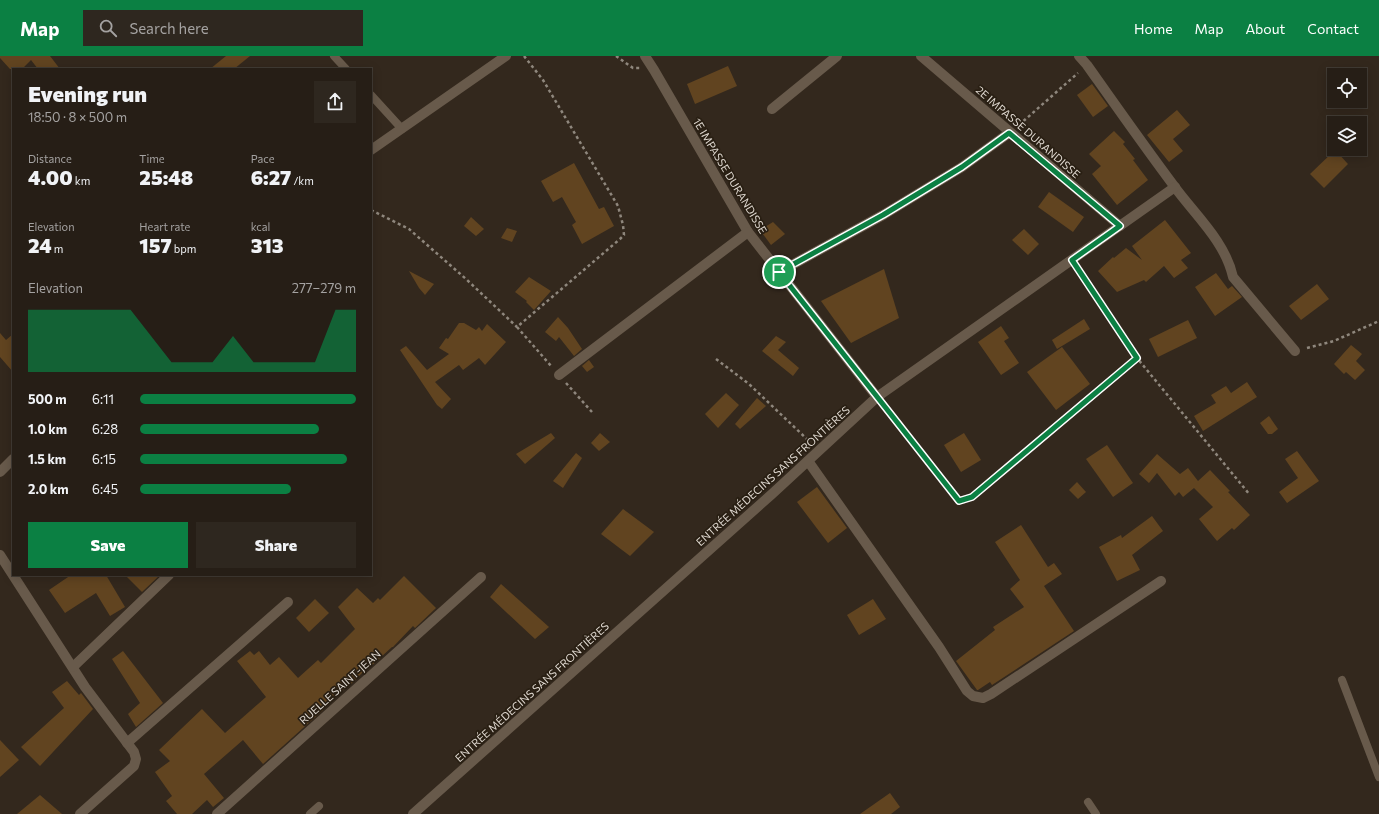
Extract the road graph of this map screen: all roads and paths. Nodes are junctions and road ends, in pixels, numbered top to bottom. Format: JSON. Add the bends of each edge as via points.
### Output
{"nodes":[{"id":1,"x":334,"y":56,"type":"edge"},
{"id":2,"x":506,"y":56,"type":"edge"},
{"id":3,"x":524,"y":56,"type":"edge"},
{"id":4,"x":616,"y":56,"type":"edge"},
{"id":5,"x":645,"y":56,"type":"edge"},
{"id":6,"x":837,"y":56,"type":"edge"},
{"id":7,"x":921,"y":56,"type":"edge"},
{"id":8,"x":1079,"y":56,"type":"edge"},
{"id":9,"x":1087,"y":65,"type":"junction"},
{"id":10,"x":345,"y":68,"type":"edge"},
{"id":11,"x":654,"y":70,"type":"junction"},
{"id":12,"x":372,"y":96,"type":"edge"},
{"id":13,"x":772,"y":109,"type":"dead end"},
{"id":14,"x":402,"y":129,"type":"junction"},
{"id":15,"x":1009,"y":133,"type":"junction"},
{"id":16,"x":372,"y":149,"type":"edge"},
{"id":17,"x":1175,"y":187,"type":"junction"},
{"id":18,"x":372,"y":210,"type":"edge"},
{"id":19,"x":1120,"y":226,"type":"junction"},
{"id":20,"x":748,"y":232,"type":"junction"},
{"id":21,"x":1072,"y":260,"type":"junction"},
{"id":22,"x":779,"y":272,"type":"junction"},
{"id":23,"x":1379,"y":321,"type":"edge"},
{"id":24,"x":517,"y":327,"type":"junction"},
{"id":25,"x":1295,"y":351,"type":"joint"},
{"id":26,"x":1137,"y":358,"type":"junction"},
{"id":27,"x":716,"y":359,"type":"dead end"},
{"id":28,"x":559,"y":375,"type":"junction"},
{"id":29,"x":877,"y":397,"type":"junction"},
{"id":30,"x":592,"y":412,"type":"dead end"},
{"id":31,"x":819,"y":451,"type":"junction"},
{"id":32,"x":12,"y":460,"type":"edge"},
{"id":33,"x":808,"y":461,"type":"junction"},
{"id":34,"x":0,"y":472,"type":"edge"},
{"id":35,"x":1250,"y":495,"type":"dead end"},
{"id":36,"x":0,"y":555,"type":"edge"},
{"id":37,"x":12,"y":573,"type":"edge"},
{"id":38,"x":14,"y":576,"type":"edge"},
{"id":39,"x":168,"y":576,"type":"edge"},
{"id":40,"x":481,"y":577,"type":"dead end"},
{"id":41,"x":1161,"y":581,"type":"dead end"},
{"id":42,"x":288,"y":602,"type":"dead end"},
{"id":43,"x":73,"y":667,"type":"junction"},
{"id":44,"x":1342,"y":680,"type":"dead end"},
{"id":45,"x":127,"y":743,"type":"junction"},
{"id":46,"x":1379,"y":777,"type":"edge"},
{"id":47,"x":1088,"y":802,"type":"dead end"},
{"id":48,"x":319,"y":806,"type":"dead end"},
{"id":49,"x":80,"y":814,"type":"edge"},
{"id":50,"x":217,"y":814,"type":"edge"},
{"id":51,"x":310,"y":814,"type":"edge"},
{"id":52,"x":412,"y":814,"type":"edge"},
{"id":53,"x":1096,"y":814,"type":"edge"}],
"edges":[{"from":1,"to":10,"type":"lane"},
{"from":2,"to":14,"type":"street"},
{"from":3,"to":24,"type":"path","via":[[543,80],[618,206],[624,235]]},
{"from":4,"to":11,"type":"path","via":[[633,68]]},
{"from":5,"to":11,"type":"street","name":"1E IMPASSE DURANDISSE"},
{"from":6,"to":13,"type":"street"},
{"from":7,"to":15,"type":"street","name":"2E IMPASSE DURANDISSE"},
{"from":8,"to":9,"type":"street"},
{"from":9,"to":15,"type":"path"},
{"from":9,"to":17,"type":"street"},
{"from":11,"to":20,"type":"street","name":"1E IMPASSE DURANDISSE"},
{"from":12,"to":14,"type":"lane"},
{"from":14,"to":16,"type":"street"},
{"from":15,"to":19,"type":"street","name":"2E IMPASSE DURANDISSE"},
{"from":15,"to":22,"type":"street","via":[[962,167],[883,215]]},
{"from":17,"to":19,"type":"street","name":"ENTRÉE MÉDECINS SANS FRONTIÈRES"},
{"from":17,"to":25,"type":"street","via":[[1224,250],[1234,277]]},
{"from":18,"to":24,"type":"path","via":[[409,229]]},
{"from":19,"to":21,"type":"street","name":"ENTRÉE MÉDECINS SANS FRONTIÈRES"},
{"from":20,"to":22,"type":"street","name":"1E IMPASSE DURANDISSE"},
{"from":20,"to":28,"type":"street"},
{"from":21,"to":26,"type":"path"},
{"from":21,"to":29,"type":"street","name":"ENTRÉE MÉDECINS SANS FRONTIÈRES"},
{"from":22,"to":29,"type":"street","name":"1E IMPASSE DURANDISSE"},
{"from":23,"to":25,"type":"path","via":[[1334,340]]},
{"from":24,"to":28,"type":"path"},
{"from":26,"to":29,"type":"path","via":[[972,497],[959,501]]},
{"from":26,"to":35,"type":"path"},
{"from":27,"to":31,"type":"path","via":[[750,384]]},
{"from":28,"to":30,"type":"path"},
{"from":29,"to":31,"type":"street","name":"ENTRÉE MÉDECINS SANS FRONTIÈRES"},
{"from":31,"to":33,"type":"street","name":"ENTRÉE MÉDECINS SANS FRONTIÈRES"},
{"from":32,"to":34,"type":"street"},
{"from":33,"to":41,"type":"street","via":[[967,691],[973,696],[983,698],[992,694]]},
{"from":33,"to":52,"type":"street","name":"ENTRÉE MÉDECINS SANS FRONTIÈRES"},
{"from":36,"to":37,"type":"street"},
{"from":38,"to":43,"type":"street"},
{"from":39,"to":43,"type":"street"},
{"from":40,"to":50,"type":"street","name":"RUELLE SAINT-JEAN"},
{"from":42,"to":45,"type":"street"},
{"from":43,"to":45,"type":"street"},
{"from":44,"to":46,"type":"lane"},
{"from":45,"to":49,"type":"street","via":[[134,752],[134,766]]},
{"from":47,"to":53,"type":"lane"},
{"from":48,"to":51,"type":"lane"}]}
